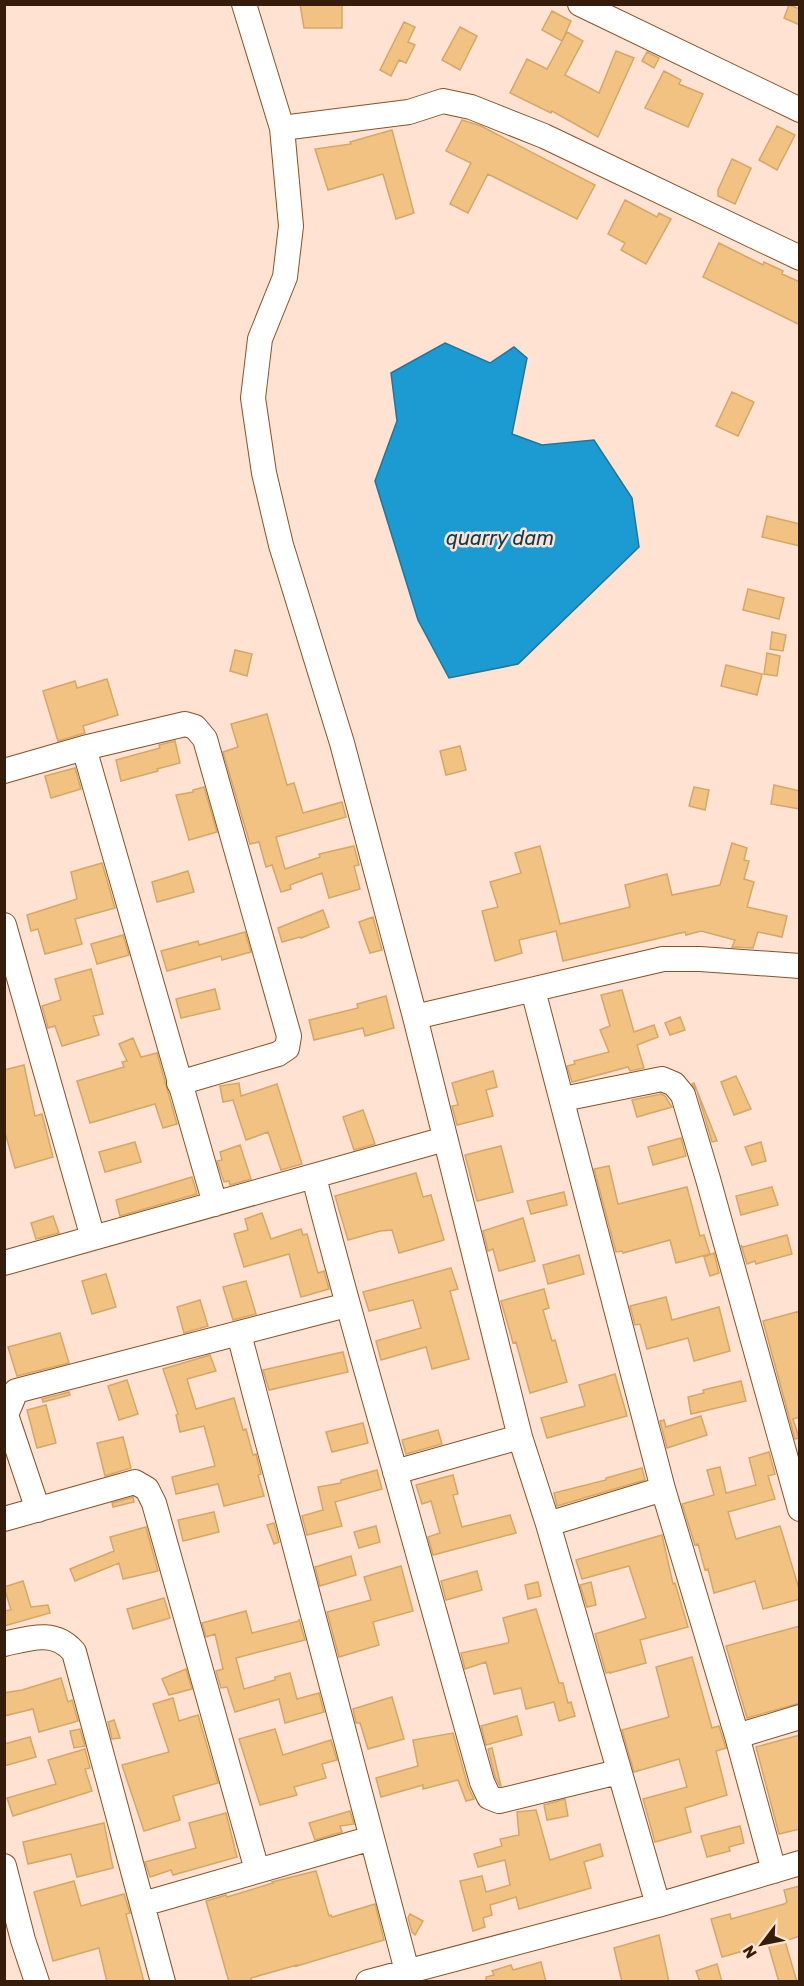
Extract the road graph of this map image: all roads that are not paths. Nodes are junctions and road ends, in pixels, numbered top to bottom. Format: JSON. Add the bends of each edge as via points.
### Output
{"nodes":[{"id":1,"x":244,"y":4,"type":"edge"},
{"id":2,"x":580,"y":4,"type":"edge"},
{"id":3,"x":800,"y":110,"type":"edge"},
{"id":4,"x":282,"y":128,"type":"junction"},
{"id":5,"x":800,"y":258,"type":"edge"},
{"id":6,"x":84,"y":748,"type":"junction"},
{"id":7,"x":4,"y":771,"type":"edge"},
{"id":8,"x":4,"y":925,"type":"edge"},
{"id":9,"x":800,"y":966,"type":"edge"},
{"id":10,"x":533,"y":990,"type":"junction"},
{"id":11,"x":415,"y":1017,"type":"junction"},
{"id":12,"x":179,"y":1083,"type":"junction"},
{"id":13,"x":563,"y":1099,"type":"junction"},
{"id":14,"x":445,"y":1139,"type":"junction"},
{"id":15,"x":314,"y":1178,"type":"junction"},
{"id":16,"x":215,"y":1204,"type":"junction"},
{"id":17,"x":93,"y":1238,"type":"junction"},
{"id":18,"x":4,"y":1263,"type":"edge"},
{"id":19,"x":347,"y":1305,"type":"junction"},
{"id":20,"x":239,"y":1334,"type":"junction"},
{"id":21,"x":520,"y":1437,"type":"junction"},
{"id":22,"x":395,"y":1472,"type":"junction"},
{"id":23,"x":663,"y":1489,"type":"junction"},
{"id":24,"x":800,"y":1509,"type":"edge"},
{"id":25,"x":38,"y":1510,"type":"junction"},
{"id":26,"x":4,"y":1519,"type":"edge"},
{"id":27,"x":548,"y":1524,"type":"junction"},
{"id":28,"x":4,"y":1644,"type":"edge"},
{"id":29,"x":800,"y":1717,"type":"edge"},
{"id":30,"x":738,"y":1736,"type":"junction"},
{"id":31,"x":618,"y":1772,"type":"junction"},
{"id":32,"x":372,"y":1838,"type":"junction"},
{"id":33,"x":800,"y":1863,"type":"edge"},
{"id":34,"x":4,"y":1866,"type":"edge"},
{"id":35,"x":257,"y":1870,"type":"junction"},
{"id":36,"x":774,"y":1872,"type":"junction"},
{"id":37,"x":143,"y":1904,"type":"junction"},
{"id":38,"x":658,"y":1905,"type":"junction"},
{"id":39,"x":14,"y":1941,"type":"edge"},
{"id":40,"x":407,"y":1971,"type":"junction"},
{"id":41,"x":37,"y":1982,"type":"edge"},
{"id":42,"x":163,"y":1982,"type":"edge"},
{"id":43,"x":368,"y":1982,"type":"edge"}],
"edges":[{"from":1,"to":4,"type":"street"},
{"from":2,"to":3,"type":"street"},
{"from":4,"to":5,"type":"street","via":[[409,112],[443,100],[471,107],[544,136]]},
{"from":4,"to":11,"type":"street","via":[[291,226],[285,277],[260,339],[254,398],[264,473],[280,545],[342,743]]},
{"from":6,"to":7,"type":"street"},
{"from":6,"to":12,"type":"street"},
{"from":6,"to":12,"type":"street","via":[[185,724],[195,727],[205,739],[289,1036],[287,1048],[278,1054]]},
{"from":8,"to":17,"type":"street"},
{"from":9,"to":10,"type":"street","via":[[663,960]]},
{"from":10,"to":11,"type":"street"},
{"from":10,"to":13,"type":"street"},
{"from":11,"to":14,"type":"street"},
{"from":12,"to":16,"type":"street"},
{"from":13,"to":23,"type":"street"},
{"from":13,"to":24,"type":"street","via":[[662,1079],[674,1084],[683,1095]]},
{"from":14,"to":15,"type":"street"},
{"from":14,"to":21,"type":"street"},
{"from":15,"to":16,"type":"street"},
{"from":15,"to":19,"type":"street"},
{"from":16,"to":17,"type":"street"},
{"from":17,"to":18,"type":"street"},
{"from":19,"to":20,"type":"street"},
{"from":19,"to":22,"type":"street"},
{"from":20,"to":25,"type":"street","via":[[16,1391],[6,1415]]},
{"from":20,"to":32,"type":"street"},
{"from":21,"to":22,"type":"street"},
{"from":21,"to":27,"type":"street"},
{"from":22,"to":31,"type":"street","via":[[489,1797],[499,1802]]},
{"from":23,"to":27,"type":"street"},
{"from":23,"to":30,"type":"street"},
{"from":25,"to":26,"type":"street"},
{"from":25,"to":35,"type":"street","via":[[135,1482],[147,1489]]},
{"from":27,"to":31,"type":"street"},
{"from":28,"to":37,"type":"street","via":[[35,1637],[56,1638],[74,1652]]},
{"from":29,"to":30,"type":"street"},
{"from":30,"to":36,"type":"street"},
{"from":31,"to":38,"type":"street"},
{"from":32,"to":35,"type":"street"},
{"from":32,"to":40,"type":"street"},
{"from":33,"to":36,"type":"street"},
{"from":34,"to":39,"type":"street"},
{"from":35,"to":37,"type":"street"},
{"from":36,"to":38,"type":"street"},
{"from":37,"to":42,"type":"street"},
{"from":38,"to":40,"type":"street"},
{"from":39,"to":41,"type":"street"},
{"from":40,"to":43,"type":"street"}]}
